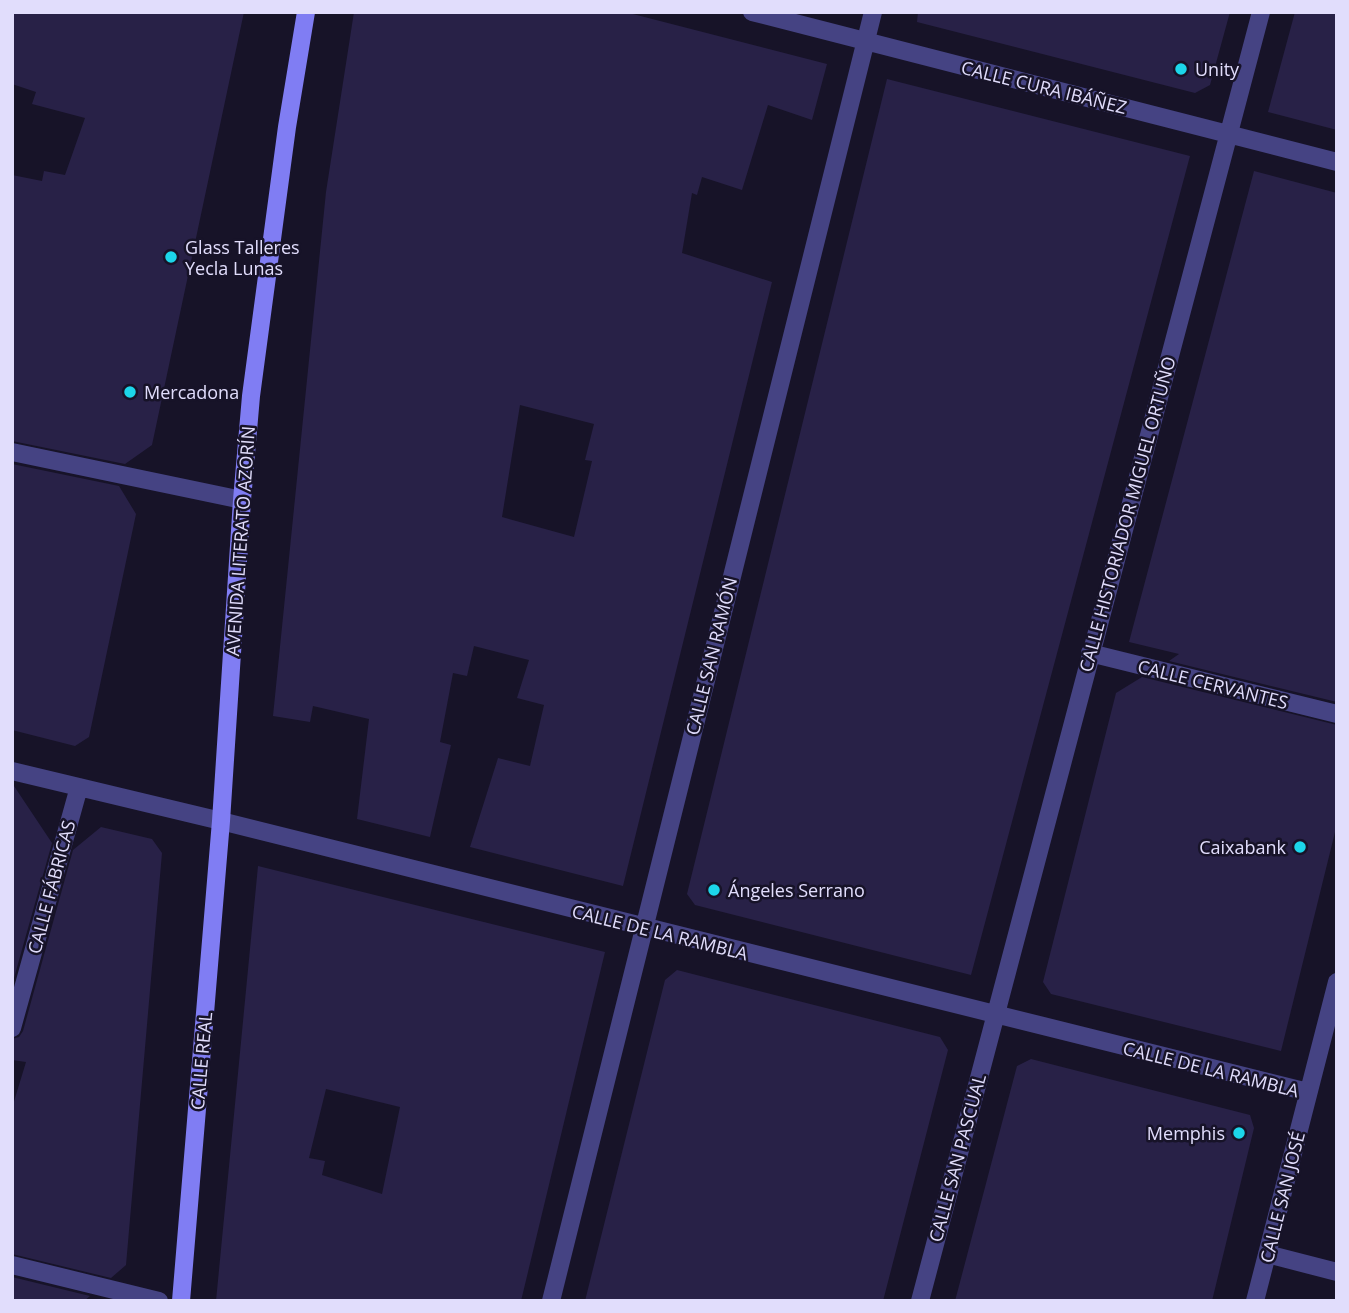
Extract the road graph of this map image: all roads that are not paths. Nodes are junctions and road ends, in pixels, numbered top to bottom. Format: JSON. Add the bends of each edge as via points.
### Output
{"nodes":[{"id":1,"x":306,"y":12,"type":"edge"},
{"id":2,"x":752,"y":12,"type":"edge"},
{"id":3,"x":873,"y":12,"type":"edge"},
{"id":4,"x":1261,"y":12,"type":"edge"},
{"id":5,"x":866,"y":42,"type":"junction"},
{"id":6,"x":1229,"y":134,"type":"junction"},
{"id":7,"x":1337,"y":162,"type":"edge"},
{"id":8,"x":12,"y":452,"type":"edge"},
{"id":9,"x":242,"y":500,"type":"junction"},
{"id":10,"x":1090,"y":653,"type":"junction"},
{"id":11,"x":1337,"y":714,"type":"edge"},
{"id":12,"x":12,"y":771,"type":"edge"},
{"id":13,"x":79,"y":787,"type":"junction"},
{"id":14,"x":221,"y":821,"type":"junction"},
{"id":15,"x":643,"y":928,"type":"junction"},
{"id":16,"x":1337,"y":982,"type":"edge"},
{"id":17,"x":994,"y":1016,"type":"junction"},
{"id":18,"x":12,"y":1028,"type":"edge"},
{"id":19,"x":1329,"y":1045,"type":"edge"},
{"id":20,"x":1308,"y":1093,"type":"junction"},
{"id":21,"x":1267,"y":1254,"type":"junction"},
{"id":22,"x":12,"y":1265,"type":"edge"},
{"id":23,"x":1337,"y":1272,"type":"edge"},
{"id":24,"x":159,"y":1301,"type":"edge"},
{"id":25,"x":181,"y":1301,"type":"edge"},
{"id":26,"x":551,"y":1301,"type":"edge"},
{"id":27,"x":920,"y":1301,"type":"edge"},
{"id":28,"x":1255,"y":1301,"type":"edge"}],
"edges":[{"from":1,"to":9,"type":"main road","name":"AVENIDA LITERATO AZORÍN","via":[[265,284]]},
{"from":2,"to":5,"type":"street","name":"CALLE CURA IBÁÑEZ"},
{"from":3,"to":5,"type":"street","name":"CALLE SAN RAMÓN"},
{"from":4,"to":6,"type":"street","name":"CALLE HISTORIADOR MIGUEL ORTUÑO"},
{"from":5,"to":6,"type":"street","name":"CALLE CURA IBÁÑEZ"},
{"from":5,"to":15,"type":"street","name":"CALLE SAN RAMÓN"},
{"from":6,"to":7,"type":"street","name":"CALLE CURA IBÁÑEZ"},
{"from":6,"to":10,"type":"street","name":"CALLE HISTORIADOR MIGUEL ORTUÑO"},
{"from":8,"to":9,"type":"street"},
{"from":9,"to":14,"type":"main road","name":"AVENIDA LITERATO AZORÍN"},
{"from":10,"to":11,"type":"street","name":"CALLE CERVANTES"},
{"from":10,"to":17,"type":"street","name":"CALLE HISTORIADOR MIGUEL ORTUÑO"},
{"from":12,"to":13,"type":"street","name":"CALLE DE LA RAMBLA"},
{"from":13,"to":14,"type":"street","name":"CALLE DE LA RAMBLA"},
{"from":13,"to":18,"type":"street","name":"CALLE FÁBRICAS"},
{"from":14,"to":15,"type":"street","name":"CALLE DE LA RAMBLA"},
{"from":14,"to":25,"type":"main road","name":"CALLE REAL"},
{"from":15,"to":17,"type":"street","name":"CALLE DE LA RAMBLA"},
{"from":15,"to":26,"type":"street","name":"CALLE SAN RAMÓN"},
{"from":16,"to":19,"type":"street","name":"CALLE SAN JOSÉ"},
{"from":17,"to":20,"type":"street","name":"CALLE DE LA RAMBLA"},
{"from":17,"to":27,"type":"street","name":"CALLE SAN PASCUAL"},
{"from":19,"to":20,"type":"street","name":"CALLE SAN JOSÉ"},
{"from":20,"to":21,"type":"street","name":"CALLE SAN JOSÉ"},
{"from":21,"to":23,"type":"street"},
{"from":21,"to":28,"type":"street","name":"CALLE SAN JOSÉ"},
{"from":22,"to":24,"type":"street"}]}
